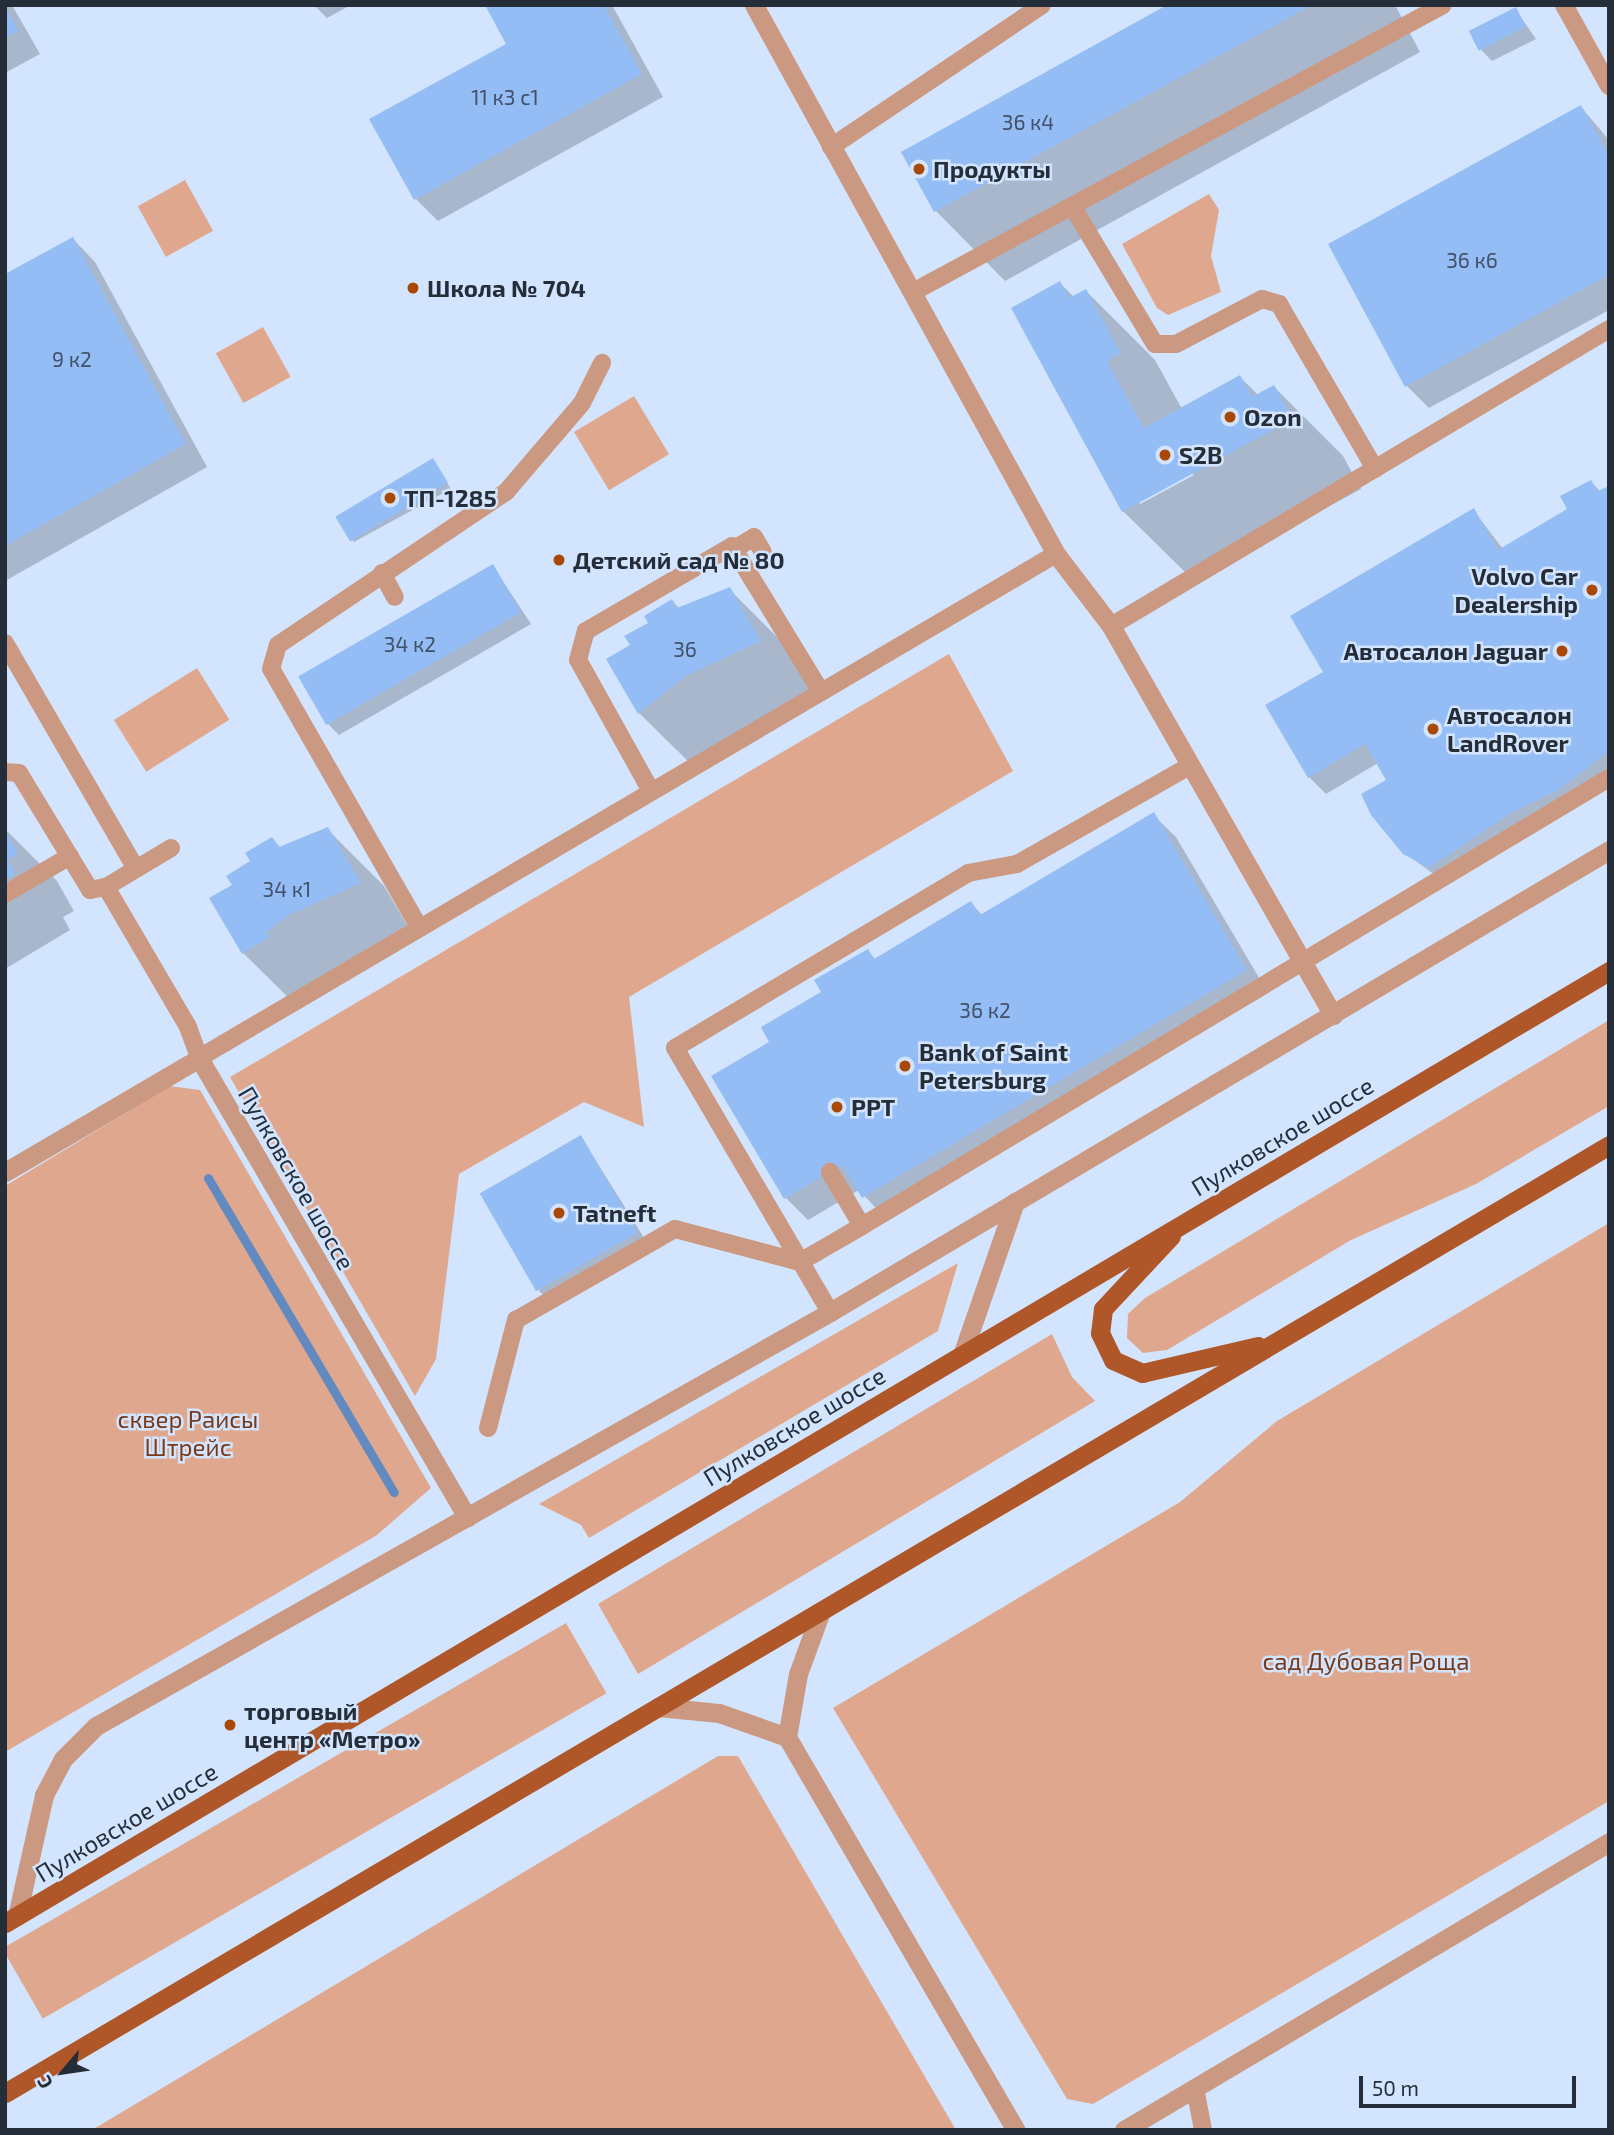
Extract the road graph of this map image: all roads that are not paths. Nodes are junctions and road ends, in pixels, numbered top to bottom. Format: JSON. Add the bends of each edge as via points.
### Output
{"nodes":[{"id":1,"x":754,"y":5,"type":"edge"},
{"id":2,"x":1042,"y":5,"type":"edge"},
{"id":3,"x":1443,"y":5,"type":"edge"},
{"id":4,"x":1564,"y":5,"type":"edge"},
{"id":5,"x":1603,"y":61,"type":"edge"},
{"id":6,"x":1609,"y":86,"type":"edge"},
{"id":7,"x":831,"y":148,"type":"junction"},
{"id":8,"x":1072,"y":206,"type":"junction"},
{"id":9,"x":915,"y":291,"type":"junction"},
{"id":10,"x":1609,"y":329,"type":"edge"},
{"id":11,"x":601,"y":363,"type":"dead end"},
{"id":12,"x":1375,"y":469,"type":"junction"},
{"id":13,"x":736,"y":548,"type":"junction"},
{"id":14,"x":763,"y":552,"type":"dead end"},
{"id":15,"x":1056,"y":554,"type":"junction"},
{"id":16,"x":382,"y":573,"type":"junction"},
{"id":17,"x":395,"y":597,"type":"dead end"},
{"id":18,"x":1111,"y":626,"type":"junction"},
{"id":19,"x":5,"y":643,"type":"edge"},
{"id":20,"x":821,"y":692,"type":"junction"},
{"id":21,"x":1191,"y":765,"type":"junction"},
{"id":22,"x":5,"y":772,"type":"edge"},
{"id":23,"x":1609,"y":778,"type":"edge"},
{"id":24,"x":651,"y":791,"type":"junction"},
{"id":25,"x":171,"y":848,"type":"dead end"},
{"id":26,"x":1609,"y":850,"type":"edge"},
{"id":27,"x":71,"y":856,"type":"junction"},
{"id":28,"x":136,"y":869,"type":"junction"},
{"id":29,"x":106,"y":887,"type":"junction"},
{"id":30,"x":5,"y":894,"type":"edge"},
{"id":31,"x":419,"y":927,"type":"junction"},
{"id":32,"x":1303,"y":960,"type":"junction"},
{"id":33,"x":1609,"y":971,"type":"edge"},
{"id":34,"x":1333,"y":1015,"type":"junction"},
{"id":35,"x":199,"y":1058,"type":"junction"},
{"id":36,"x":1609,"y":1145,"type":"edge"},
{"id":37,"x":5,"y":1172,"type":"edge"},
{"id":38,"x":830,"y":1172,"type":"dead end"},
{"id":39,"x":1015,"y":1202,"type":"junction"},
{"id":40,"x":1181,"y":1224,"type":"junction"},
{"id":41,"x":862,"y":1226,"type":"junction"},
{"id":42,"x":800,"y":1262,"type":"junction"},
{"id":43,"x":830,"y":1312,"type":"junction"},
{"id":44,"x":1276,"y":1342,"type":"junction"},
{"id":45,"x":962,"y":1355,"type":"junction"},
{"id":46,"x":488,"y":1428,"type":"dead end"},
{"id":47,"x":467,"y":1517,"type":"junction"},
{"id":48,"x":821,"y":1611,"type":"junction"},
{"id":49,"x":659,"y":1707,"type":"junction"},
{"id":50,"x":787,"y":1737,"type":"junction"},
{"id":51,"x":1609,"y":1842,"type":"edge"},
{"id":52,"x":11,"y":1920,"type":"edge"},
{"id":53,"x":1195,"y":2088,"type":"junction"},
{"id":54,"x":5,"y":2093,"type":"edge"},
{"id":55,"x":1016,"y":2130,"type":"edge"},
{"id":56,"x":1124,"y":2130,"type":"edge"},
{"id":57,"x":1203,"y":2130,"type":"edge"}],
"edges":[{"from":1,"to":7,"type":"street"},
{"from":2,"to":7,"type":"lane"},
{"from":3,"to":8,"type":"lane"},
{"from":4,"to":5,"type":"lane"},
{"from":5,"to":6,"type":"lane"},
{"from":7,"to":9,"type":"street"},
{"from":8,"to":9,"type":"lane"},
{"from":8,"to":12,"type":"lane","via":[[1155,344],[1176,344],[1262,299],[1279,304]]},
{"from":9,"to":15,"type":"street"},
{"from":10,"to":12,"type":"lane"},
{"from":11,"to":16,"type":"lane","via":[[582,403],[506,492]]},
{"from":12,"to":18,"type":"lane"},
{"from":13,"to":14,"type":"lane","via":[[754,537]]},
{"from":13,"to":20,"type":"lane"},
{"from":13,"to":24,"type":"lane","via":[[586,631],[580,644],[578,660]]},
{"from":15,"to":18,"type":"street"},
{"from":15,"to":20,"type":"lane"},
{"from":16,"to":17,"type":"lane"},
{"from":16,"to":31,"type":"lane","via":[[278,645],[271,669]]},
{"from":18,"to":21,"type":"street"},
{"from":19,"to":28,"type":"lane"},
{"from":20,"to":24,"type":"lane"},
{"from":21,"to":32,"type":"street"},
{"from":21,"to":42,"type":"lane","via":[[1017,864],[968,873],[675,1048]]},
{"from":22,"to":27,"type":"lane","via":[[19,773]]},
{"from":23,"to":32,"type":"lane"},
{"from":24,"to":31,"type":"lane"},
{"from":25,"to":28,"type":"lane"},
{"from":26,"to":34,"type":"street"},
{"from":27,"to":29,"type":"lane","via":[[90,890]]},
{"from":27,"to":30,"type":"lane"},
{"from":28,"to":29,"type":"lane"},
{"from":29,"to":35,"type":"lane","via":[[188,1027]]},
{"from":31,"to":35,"type":"lane"},
{"from":32,"to":34,"type":"street"},
{"from":32,"to":41,"type":"lane"},
{"from":33,"to":40,"type":"main road","name":"Пулковское шоссе"},
{"from":34,"to":39,"type":"street"},
{"from":35,"to":37,"type":"street"},
{"from":35,"to":47,"type":"street","name":"Пулковское шоссе"},
{"from":36,"to":44,"type":"main road"},
{"from":38,"to":41,"type":"lane"},
{"from":39,"to":43,"type":"street"},
{"from":39,"to":45,"type":"street"},
{"from":40,"to":44,"type":"main road","via":[[1103,1309],[1100,1334],[1114,1360],[1142,1373]]},
{"from":40,"to":45,"type":"main road","name":"Пулковское шоссе"},
{"from":41,"to":42,"type":"lane"},
{"from":42,"to":43,"type":"lane"},
{"from":42,"to":46,"type":"lane","via":[[675,1229],[516,1320]]},
{"from":43,"to":47,"type":"street"},
{"from":44,"to":48,"type":"main road"},
{"from":45,"to":52,"type":"main road","name":"Пулковское шоссе"},
{"from":47,"to":52,"type":"street","via":[[96,1726],[63,1759],[44,1795]]},
{"from":48,"to":49,"type":"main road"},
{"from":48,"to":50,"type":"street","via":[[797,1674]]},
{"from":49,"to":50,"type":"street","via":[[719,1713]]},
{"from":49,"to":54,"type":"main road"},
{"from":50,"to":55,"type":"street"},
{"from":51,"to":53,"type":"street"},
{"from":53,"to":56,"type":"street"},
{"from":53,"to":57,"type":"lane"}]}
